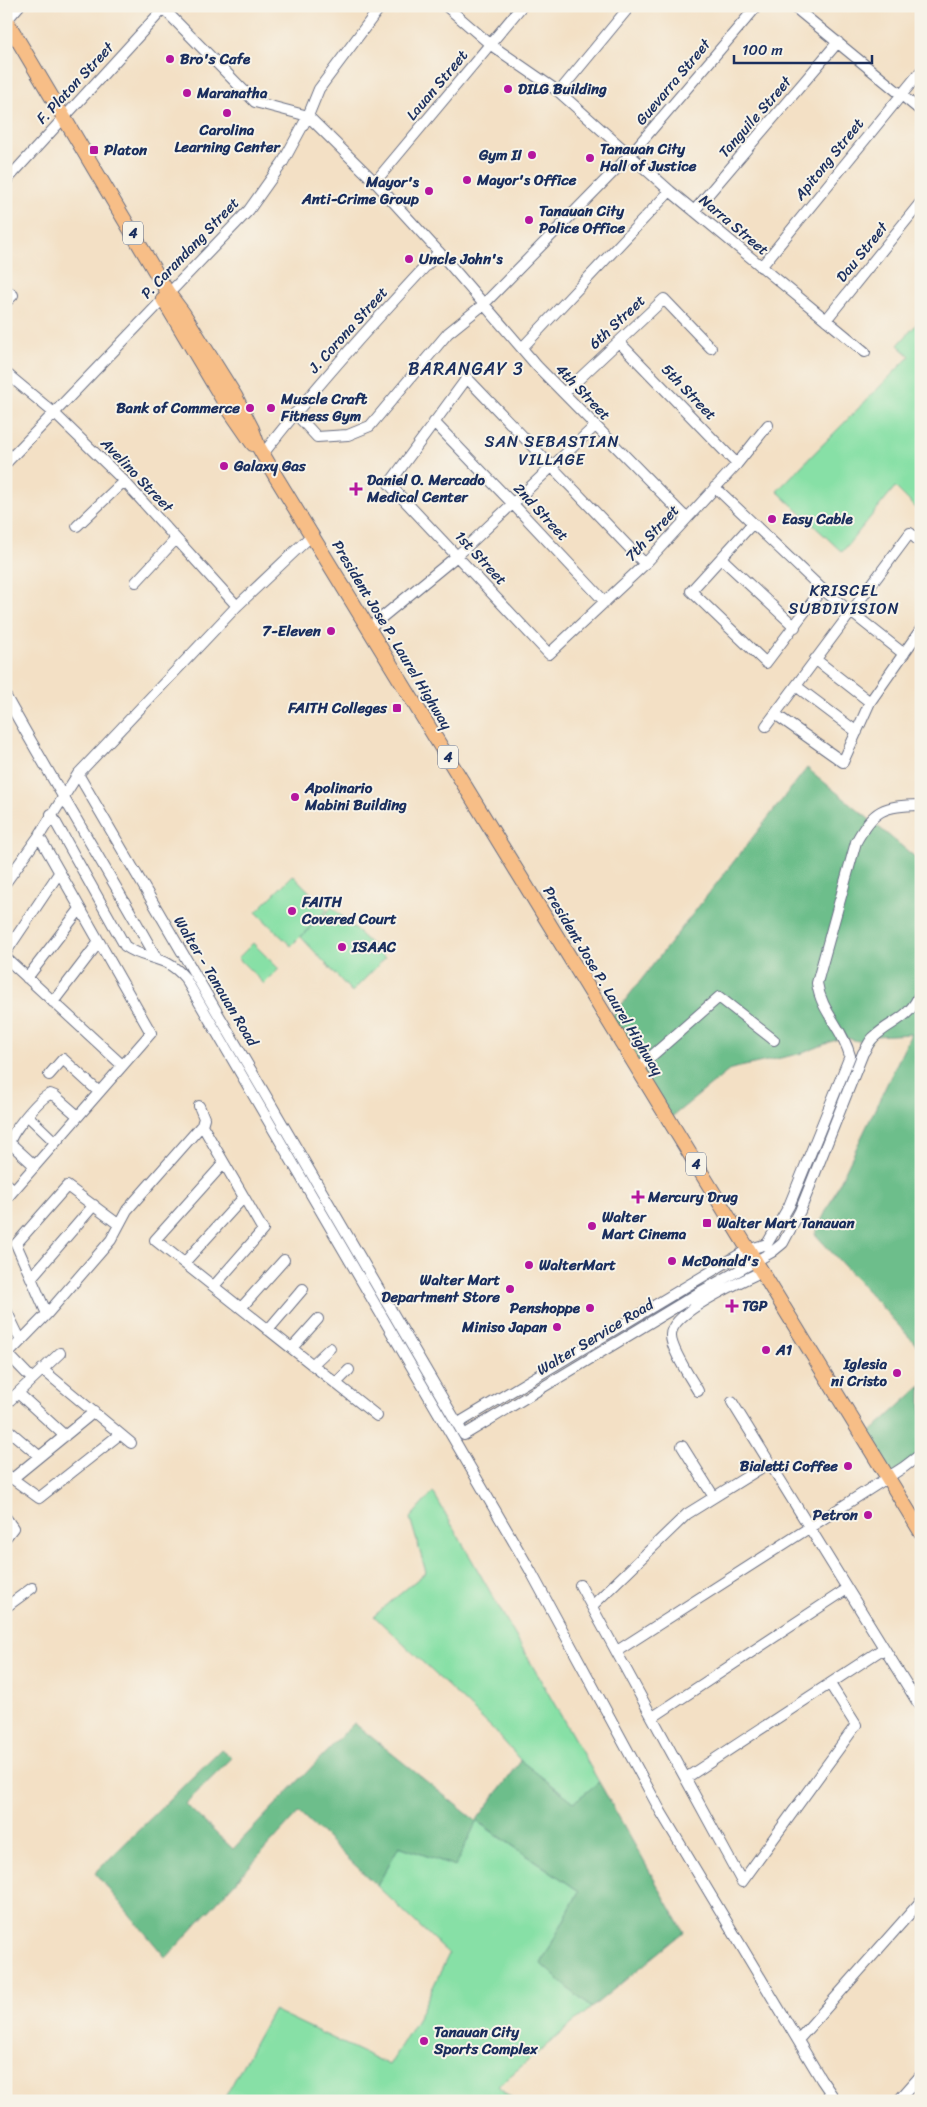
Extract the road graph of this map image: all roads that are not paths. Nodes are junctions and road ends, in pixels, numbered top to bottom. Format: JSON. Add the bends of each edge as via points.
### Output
{"nodes":[{"id":1,"x":20,"y":6,"type":"edge"},
{"id":2,"x":382,"y":6,"type":"edge"},
{"id":3,"x":446,"y":6,"type":"edge"},
{"id":4,"x":522,"y":6,"type":"edge"},
{"id":5,"x":630,"y":6,"type":"edge"},
{"id":6,"x":757,"y":6,"type":"edge"},
{"id":7,"x":793,"y":6,"type":"edge"},
{"id":8,"x":164,"y":7,"type":"edge"},
{"id":9,"x":6,"y":20,"type":"edge"},
{"id":10,"x":6,"y":35,"type":"edge"},
{"id":11,"x":838,"y":42,"type":"junction"},
{"id":12,"x":490,"y":45,"type":"junction"},
{"id":13,"x":921,"y":71,"type":"edge"},
{"id":14,"x":559,"y":92,"type":"junction"},
{"id":15,"x":901,"y":93,"type":"junction"},
{"id":16,"x":921,"y":111,"type":"edge"},
{"id":17,"x":308,"y":116,"type":"junction"},
{"id":18,"x":61,"y":120,"type":"junction"},
{"id":19,"x":630,"y":155,"type":"junction"},
{"id":20,"x":6,"y":180,"type":"edge"},
{"id":21,"x":375,"y":182,"type":"junction"},
{"id":22,"x":670,"y":190,"type":"junction"},
{"id":23,"x":921,"y":202,"type":"edge"},
{"id":24,"x":694,"y":211,"type":"junction"},
{"id":25,"x":439,"y":252,"type":"junction"},
{"id":26,"x":761,"y":266,"type":"junction"},
{"id":27,"x":165,"y":296,"type":"junction"},
{"id":28,"x":484,"y":304,"type":"junction"},
{"id":29,"x":826,"y":320,"type":"junction"},
{"id":30,"x":619,"y":342,"type":"junction"},
{"id":31,"x":522,"y":348,"type":"junction"},
{"id":32,"x":711,"y":348,"type":"dead end"},
{"id":33,"x":864,"y":352,"type":"dead end"},
{"id":34,"x":6,"y":373,"type":"edge"},
{"id":35,"x":564,"y":393,"type":"junction"},
{"id":36,"x":54,"y":413,"type":"junction"},
{"id":37,"x":295,"y":413,"type":"junction"},
{"id":38,"x":434,"y":422,"type":"junction"},
{"id":39,"x":768,"y":425,"type":"dead end"},
{"id":40,"x":595,"y":426,"type":"junction"},
{"id":41,"x":261,"y":450,"type":"junction"},
{"id":42,"x":6,"y":463,"type":"edge"},
{"id":43,"x":737,"y":464,"type":"junction"},
{"id":44,"x":552,"y":467,"type":"junction"},
{"id":45,"x":124,"y":480,"type":"junction"},
{"id":46,"x":715,"y":486,"type":"junction"},
{"id":47,"x":512,"y":503,"type":"junction"},
{"id":48,"x":686,"y":518,"type":"junction"},
{"id":49,"x":753,"y":523,"type":"junction"},
{"id":50,"x":77,"y":526,"type":"dead end"},
{"id":51,"x":312,"y":535,"type":"junction"},
{"id":52,"x":176,"y":539,"type":"junction"},
{"id":53,"x":921,"y":543,"type":"edge"},
{"id":54,"x":458,"y":555,"type":"junction"},
{"id":55,"x":721,"y":558,"type":"junction"},
{"id":56,"x":645,"y":564,"type":"junction"},
{"id":57,"x":136,"y":582,"type":"dead end"},
{"id":58,"x":822,"y":589,"type":"junction"},
{"id":59,"x":605,"y":602,"type":"junction"},
{"id":60,"x":237,"y":606,"type":"junction"},
{"id":61,"x":850,"y":612,"type":"junction"},
{"id":62,"x":795,"y":626,"type":"junction"},
{"id":63,"x":369,"y":628,"type":"junction"},
{"id":64,"x":921,"y":629,"type":"edge"},
{"id":65,"x":549,"y":654,"type":"joint"},
{"id":66,"x":904,"y":654,"type":"junction"},
{"id":67,"x":816,"y":659,"type":"junction"},
{"id":68,"x":796,"y":686,"type":"junction"},
{"id":69,"x":6,"y":697,"type":"edge"},
{"id":70,"x":870,"y":702,"type":"junction"},
{"id":71,"x":775,"y":714,"type":"junction"},
{"id":72,"x":766,"y":726,"type":"dead end"},
{"id":73,"x":857,"y":732,"type":"junction"},
{"id":74,"x":78,"y":774,"type":"junction"},
{"id":75,"x":62,"y":798,"type":"junction"},
{"id":76,"x":921,"y":805,"type":"edge"},
{"id":77,"x":51,"y":814,"type":"junction"},
{"id":78,"x":39,"y":836,"type":"junction"},
{"id":79,"x":59,"y":873,"type":"junction"},
{"id":80,"x":6,"y":882,"type":"edge"},
{"id":81,"x":80,"y":909,"type":"junction"},
{"id":82,"x":98,"y":942,"type":"junction"},
{"id":83,"x":6,"y":952,"type":"edge"},
{"id":84,"x":6,"y":958,"type":"edge"},
{"id":85,"x":158,"y":959,"type":"junction"},
{"id":86,"x":27,"y":978,"type":"junction"},
{"id":87,"x":921,"y":992,"type":"edge"},
{"id":88,"x":53,"y":1002,"type":"junction"},
{"id":89,"x":774,"y":1040,"type":"dead end"},
{"id":90,"x":850,"y":1056,"type":"junction"},
{"id":91,"x":861,"y":1059,"type":"junction"},
{"id":92,"x":122,"y":1065,"type":"junction"},
{"id":93,"x":638,"y":1068,"type":"junction"},
{"id":94,"x":49,"y":1075,"type":"dead end"},
{"id":95,"x":99,"y":1092,"type":"junction"},
{"id":96,"x":199,"y":1106,"type":"dead end"},
{"id":97,"x":28,"y":1116,"type":"junction"},
{"id":98,"x":78,"y":1116,"type":"junction"},
{"id":99,"x":202,"y":1125,"type":"junction"},
{"id":100,"x":55,"y":1142,"type":"junction"},
{"id":101,"x":224,"y":1163,"type":"junction"},
{"id":102,"x":35,"y":1166,"type":"junction"},
{"id":103,"x":10,"y":1187,"type":"edge"},
{"id":104,"x":244,"y":1197,"type":"junction"},
{"id":105,"x":6,"y":1199,"type":"edge"},
{"id":106,"x":94,"y":1206,"type":"junction"},
{"id":107,"x":118,"y":1224,"type":"junction"},
{"id":108,"x":284,"y":1260,"type":"dead end"},
{"id":109,"x":754,"y":1261,"type":"junction"},
{"id":110,"x":184,"y":1263,"type":"junction"},
{"id":111,"x":31,"y":1278,"type":"junction"},
{"id":112,"x":214,"y":1286,"type":"junction"},
{"id":113,"x":303,"y":1289,"type":"dead end"},
{"id":114,"x":241,"y":1308,"type":"junction"},
{"id":115,"x":6,"y":1310,"type":"edge"},
{"id":116,"x":47,"y":1314,"type":"junction"},
{"id":117,"x":318,"y":1318,"type":"dead end"},
{"id":118,"x":268,"y":1330,"type":"junction"},
{"id":119,"x":21,"y":1341,"type":"junction"},
{"id":120,"x":292,"y":1348,"type":"junction"},
{"id":121,"x":330,"y":1348,"type":"dead end"},
{"id":122,"x":7,"y":1353,"type":"edge"},
{"id":123,"x":60,"y":1353,"type":"dead end"},
{"id":124,"x":312,"y":1365,"type":"junction"},
{"id":125,"x":42,"y":1369,"type":"junction"},
{"id":126,"x":349,"y":1370,"type":"dead end"},
{"id":127,"x":32,"y":1379,"type":"junction"},
{"id":128,"x":336,"y":1383,"type":"junction"},
{"id":129,"x":698,"y":1391,"type":"dead end"},
{"id":130,"x":18,"y":1393,"type":"junction"},
{"id":131,"x":732,"y":1402,"type":"dead end"},
{"id":132,"x":6,"y":1404,"type":"edge"},
{"id":133,"x":94,"y":1412,"type":"junction"},
{"id":134,"x":377,"y":1416,"type":"dead end"},
{"id":135,"x":458,"y":1424,"type":"junction"},
{"id":136,"x":6,"y":1428,"type":"edge"},
{"id":137,"x":120,"y":1434,"type":"junction"},
{"id":138,"x":65,"y":1436,"type":"junction"},
{"id":139,"x":131,"y":1443,"type":"dead end"},
{"id":140,"x":682,"y":1446,"type":"dead end"},
{"id":141,"x":921,"y":1454,"type":"edge"},
{"id":142,"x":39,"y":1456,"type":"junction"},
{"id":143,"x":769,"y":1463,"type":"junction"},
{"id":144,"x":9,"y":1476,"type":"edge"},
{"id":145,"x":887,"y":1478,"type":"junction"},
{"id":146,"x":714,"y":1497,"type":"junction"},
{"id":147,"x":6,"y":1518,"type":"edge"},
{"id":148,"x":809,"y":1527,"type":"junction"},
{"id":149,"x":921,"y":1532,"type":"edge"},
{"id":150,"x":6,"y":1536,"type":"edge"},
{"id":151,"x":580,"y":1585,"type":"dead end"},
{"id":152,"x":32,"y":1588,"type":"dead end"},
{"id":153,"x":847,"y":1589,"type":"junction"},
{"id":154,"x":8,"y":1601,"type":"edge"},
{"id":155,"x":592,"y":1606,"type":"junction"},
{"id":156,"x":884,"y":1648,"type":"junction"},
{"id":157,"x":617,"y":1652,"type":"junction"},
{"id":158,"x":830,"y":1684,"type":"junction"},
{"id":159,"x":918,"y":1703,"type":"dead end"},
{"id":160,"x":653,"y":1717,"type":"junction"},
{"id":161,"x":686,"y":1778,"type":"junction"},
{"id":162,"x":921,"y":1901,"type":"edge"},
{"id":163,"x":798,"y":2040,"type":"junction"},
{"id":164,"x":921,"y":2075,"type":"edge"},
{"id":165,"x":836,"y":2101,"type":"edge"},
{"id":166,"x":898,"y":2101,"type":"edge"}],
"edges":[{"from":1,"to":9,"type":"street"},
{"from":2,"to":17,"type":"street","name":"P. Carandang Street","via":[[319,89]]},
{"from":3,"to":12,"type":"street","name":"Narra Street"},
{"from":4,"to":12,"type":"street","name":"Lauan Street"},
{"from":5,"to":14,"type":"street"},
{"from":6,"to":19,"type":"street","name":"Guevarra Street"},
{"from":7,"to":11,"type":"street"},
{"from":8,"to":17,"type":"street","via":[[255,102]]},
{"from":8,"to":18,"type":"street","name":"F. Platon Street"},
{"from":9,"to":18,"type":"highway","name":"President Jose P. Laurel Highway","number":"4"},
{"from":10,"to":18,"type":"highway","name":"President Jose P. Laurel Highway","number":"4"},
{"from":11,"to":15,"type":"street"},
{"from":11,"to":24,"type":"street","name":"Tanguile Street"},
{"from":12,"to":14,"type":"street","name":"Narra Street"},
{"from":12,"to":21,"type":"street","name":"Lauan Street"},
{"from":13,"to":15,"type":"street","name":"Apitong Street"},
{"from":14,"to":19,"type":"street","name":"Narra Street"},
{"from":15,"to":16,"type":"street"},
{"from":15,"to":26,"type":"street","name":"Apitong Street"},
{"from":17,"to":21,"type":"street","name":"4th Street"},
{"from":17,"to":27,"type":"street","name":"P. Carandang Street","via":[[283,162],[249,210]]},
{"from":18,"to":20,"type":"street","name":"F. Platon Street"},
{"from":18,"to":27,"type":"highway","name":"President Jose P. Laurel Highway","number":"4"},
{"from":19,"to":22,"type":"street","name":"Narra Street"},
{"from":19,"to":28,"type":"street","name":"Guevarra Street"},
{"from":21,"to":25,"type":"street","name":"4th Street"},
{"from":22,"to":24,"type":"street","name":"Narra Street"},
{"from":22,"to":31,"type":"street"},
{"from":23,"to":29,"type":"street","name":"Dau Street"},
{"from":24,"to":26,"type":"street","name":"Narra Street"},
{"from":25,"to":28,"type":"street","name":"4th Street"},
{"from":25,"to":37,"type":"street","name":"J. Corona Street","via":[[360,336]]},
{"from":26,"to":29,"type":"street","name":"Narra Street"},
{"from":27,"to":36,"type":"street","name":"P. Carandang Street"},
{"from":27,"to":41,"type":"highway","name":"President Jose P. Laurel Highway","number":"4","via":[[235,396]]},
{"from":28,"to":31,"type":"street","name":"4th Street"},
{"from":28,"to":37,"type":"street","name":"Guevarra Street","via":[[448,334],[370,426],[348,435],[317,437]]},
{"from":29,"to":33,"type":"street","name":"Narra Street"},
{"from":30,"to":32,"type":"street","name":"6th Street","via":[[664,299]]},
{"from":30,"to":35,"type":"street","name":"6th Street"},
{"from":30,"to":43,"type":"street","name":"5th Street"},
{"from":31,"to":35,"type":"street","name":"4th Street"},
{"from":34,"to":36,"type":"street","name":"Avelino Street"},
{"from":35,"to":40,"type":"street","name":"4th Street"},
{"from":36,"to":42,"type":"street","name":"P. Carandang Street"},
{"from":36,"to":45,"type":"street","name":"Avelino Street"},
{"from":37,"to":41,"type":"street","name":"J. Corona Street"},
{"from":38,"to":44,"type":"street","via":[[467,378]]},
{"from":38,"to":47,"type":"street","name":"2nd Street"},
{"from":38,"to":54,"type":"street","name":"1st Street","via":[[389,484]]},
{"from":39,"to":43,"type":"street","name":"7th Street"},
{"from":40,"to":44,"type":"street"},
{"from":40,"to":48,"type":"street","name":"4th Street"},
{"from":41,"to":51,"type":"highway","name":"President Jose P. Laurel Highway","number":"4"},
{"from":43,"to":46,"type":"street","name":"7th Street"},
{"from":44,"to":47,"type":"street"},
{"from":44,"to":56,"type":"street"},
{"from":45,"to":50,"type":"street"},
{"from":45,"to":52,"type":"street","name":"Avelino Street"},
{"from":46,"to":48,"type":"street","name":"7th Street"},
{"from":46,"to":49,"type":"street"},
{"from":47,"to":54,"type":"street"},
{"from":47,"to":59,"type":"street","name":"2nd Street"},
{"from":48,"to":56,"type":"street","name":"7th Street"},
{"from":49,"to":55,"type":"street"},
{"from":49,"to":58,"type":"street"},
{"from":51,"to":60,"type":"street"},
{"from":51,"to":63,"type":"highway","name":"President Jose P. Laurel Highway","number":"4"},
{"from":52,"to":57,"type":"street"},
{"from":52,"to":60,"type":"street","name":"Avelino Street"},
{"from":53,"to":61,"type":"street","via":[[910,532]]},
{"from":54,"to":63,"type":"street"},
{"from":54,"to":65,"type":"street","name":"1st Street"},
{"from":55,"to":62,"type":"street"},
{"from":55,"to":62,"type":"street","via":[[691,591],[766,663]]},
{"from":56,"to":59,"type":"street","name":"7th Street"},
{"from":58,"to":61,"type":"street"},
{"from":58,"to":62,"type":"street"},
{"from":59,"to":65,"type":"street","name":"7th Street"},
{"from":60,"to":74,"type":"street"},
{"from":61,"to":66,"type":"street"},
{"from":61,"to":67,"type":"street"},
{"from":63,"to":93,"type":"highway","name":"President Jose P. Laurel Highway","number":"4"},
{"from":64,"to":66,"type":"street"},
{"from":66,"to":70,"type":"street"},
{"from":67,"to":68,"type":"street"},
{"from":67,"to":70,"type":"street"},
{"from":68,"to":71,"type":"street"},
{"from":68,"to":73,"type":"street"},
{"from":69,"to":75,"type":"street"},
{"from":70,"to":73,"type":"street"},
{"from":71,"to":72,"type":"street"},
{"from":71,"to":73,"type":"street","via":[[843,762]]},
{"from":74,"to":75,"type":"street"},
{"from":74,"to":135,"type":"street","name":"Walter - Tanauan Road"},
{"from":75,"to":77,"type":"street"},
{"from":75,"to":85,"type":"street"},
{"from":76,"to":90,"type":"street","via":[[880,811],[867,822],[856,842],[817,983],[819,997]]},
{"from":77,"to":78,"type":"street"},
{"from":77,"to":85,"type":"street","via":[[126,946]]},
{"from":78,"to":79,"type":"street"},
{"from":78,"to":80,"type":"street"},
{"from":79,"to":81,"type":"street"},
{"from":79,"to":83,"type":"street"},
{"from":81,"to":82,"type":"street"},
{"from":81,"to":86,"type":"street"},
{"from":82,"to":88,"type":"street"},
{"from":82,"to":92,"type":"street","via":[[151,1033]]},
{"from":84,"to":86,"type":"street"},
{"from":85,"to":163,"type":"street","via":[[176,967],[185,978],[530,1570],[661,1812]]},
{"from":86,"to":88,"type":"street"},
{"from":87,"to":91,"type":"street","via":[[904,1017],[872,1038]]},
{"from":88,"to":92,"type":"street"},
{"from":89,"to":93,"type":"street","via":[[719,997]]},
{"from":90,"to":91,"type":"street"},
{"from":90,"to":109,"type":"street","via":[[789,1206]]},
{"from":91,"to":109,"type":"street","via":[[789,1233],[772,1252]]},
{"from":92,"to":95,"type":"street"},
{"from":93,"to":109,"type":"highway","name":"President Jose P. Laurel Highway","number":"4"},
{"from":94,"to":95,"type":"street","via":[[63,1059]]},
{"from":95,"to":98,"type":"street"},
{"from":96,"to":99,"type":"street","via":[[204,1118]]},
{"from":97,"to":98,"type":"street","via":[[50,1094]]},
{"from":97,"to":100,"type":"street"},
{"from":97,"to":102,"type":"street","via":[[10,1143]]},
{"from":98,"to":100,"type":"street"},
{"from":99,"to":101,"type":"street"},
{"from":99,"to":107,"type":"street"},
{"from":100,"to":102,"type":"street"},
{"from":101,"to":104,"type":"street"},
{"from":101,"to":110,"type":"street","via":[[155,1240]]},
{"from":102,"to":103,"type":"street"},
{"from":103,"to":105,"type":"street"},
{"from":104,"to":110,"type":"street"},
{"from":104,"to":112,"type":"street","via":[[263,1230]]},
{"from":106,"to":107,"type":"street"},
{"from":106,"to":111,"type":"street"},
{"from":106,"to":111,"type":"street","via":[[67,1186],[16,1244]]},
{"from":107,"to":116,"type":"street","via":[[111,1240]]},
{"from":108,"to":114,"type":"street"},
{"from":109,"to":129,"type":"street","via":[[673,1327],[670,1336]]},
{"from":109,"to":135,"type":"street","name":"Walter Service Road","via":[[731,1260]]},
{"from":109,"to":135,"type":"street","name":"Walter Service Road","via":[[464,1435]]},
{"from":109,"to":145,"type":"highway","name":"President Jose P. Laurel Highway","number":"4"},
{"from":110,"to":112,"type":"street"},
{"from":111,"to":116,"type":"street"},
{"from":112,"to":114,"type":"street"},
{"from":113,"to":118,"type":"street"},
{"from":114,"to":118,"type":"street"},
{"from":115,"to":119,"type":"street"},
{"from":116,"to":119,"type":"street"},
{"from":117,"to":120,"type":"street"},
{"from":118,"to":120,"type":"street"},
{"from":119,"to":122,"type":"street"},
{"from":120,"to":124,"type":"street"},
{"from":121,"to":124,"type":"street"},
{"from":122,"to":127,"type":"street"},
{"from":123,"to":125,"type":"street"},
{"from":124,"to":128,"type":"street"},
{"from":125,"to":127,"type":"street"},
{"from":125,"to":133,"type":"street"},
{"from":126,"to":128,"type":"street"},
{"from":127,"to":130,"type":"street"},
{"from":128,"to":134,"type":"street"},
{"from":130,"to":132,"type":"street"},
{"from":130,"to":138,"type":"street"},
{"from":131,"to":143,"type":"street"},
{"from":133,"to":137,"type":"street"},
{"from":133,"to":138,"type":"street"},
{"from":136,"to":142,"type":"street"},
{"from":137,"to":139,"type":"street"},
{"from":137,"to":144,"type":"street","via":[[39,1498]]},
{"from":138,"to":142,"type":"street"},
{"from":140,"to":146,"type":"street"},
{"from":141,"to":145,"type":"street"},
{"from":142,"to":144,"type":"street"},
{"from":143,"to":146,"type":"street"},
{"from":143,"to":148,"type":"street"},
{"from":145,"to":148,"type":"street"},
{"from":145,"to":149,"type":"highway","name":"President Jose P. Laurel Highway","number":"4"},
{"from":146,"to":155,"type":"street","via":[[687,1514]]},
{"from":147,"to":150,"type":"street","via":[[13,1528]]},
{"from":148,"to":153,"type":"street"},
{"from":148,"to":157,"type":"street"},
{"from":151,"to":155,"type":"street"},
{"from":152,"to":154,"type":"street"},
{"from":153,"to":156,"type":"street"},
{"from":153,"to":160,"type":"street"},
{"from":155,"to":157,"type":"street"},
{"from":156,"to":158,"type":"street"},
{"from":156,"to":159,"type":"street"},
{"from":157,"to":160,"type":"street"},
{"from":158,"to":161,"type":"street"},
{"from":158,"to":161,"type":"street","via":[[856,1725],[742,1882]]},
{"from":160,"to":161,"type":"street"},
{"from":162,"to":163,"type":"street"},
{"from":163,"to":165,"type":"street"},
{"from":164,"to":166,"type":"street"}]}
